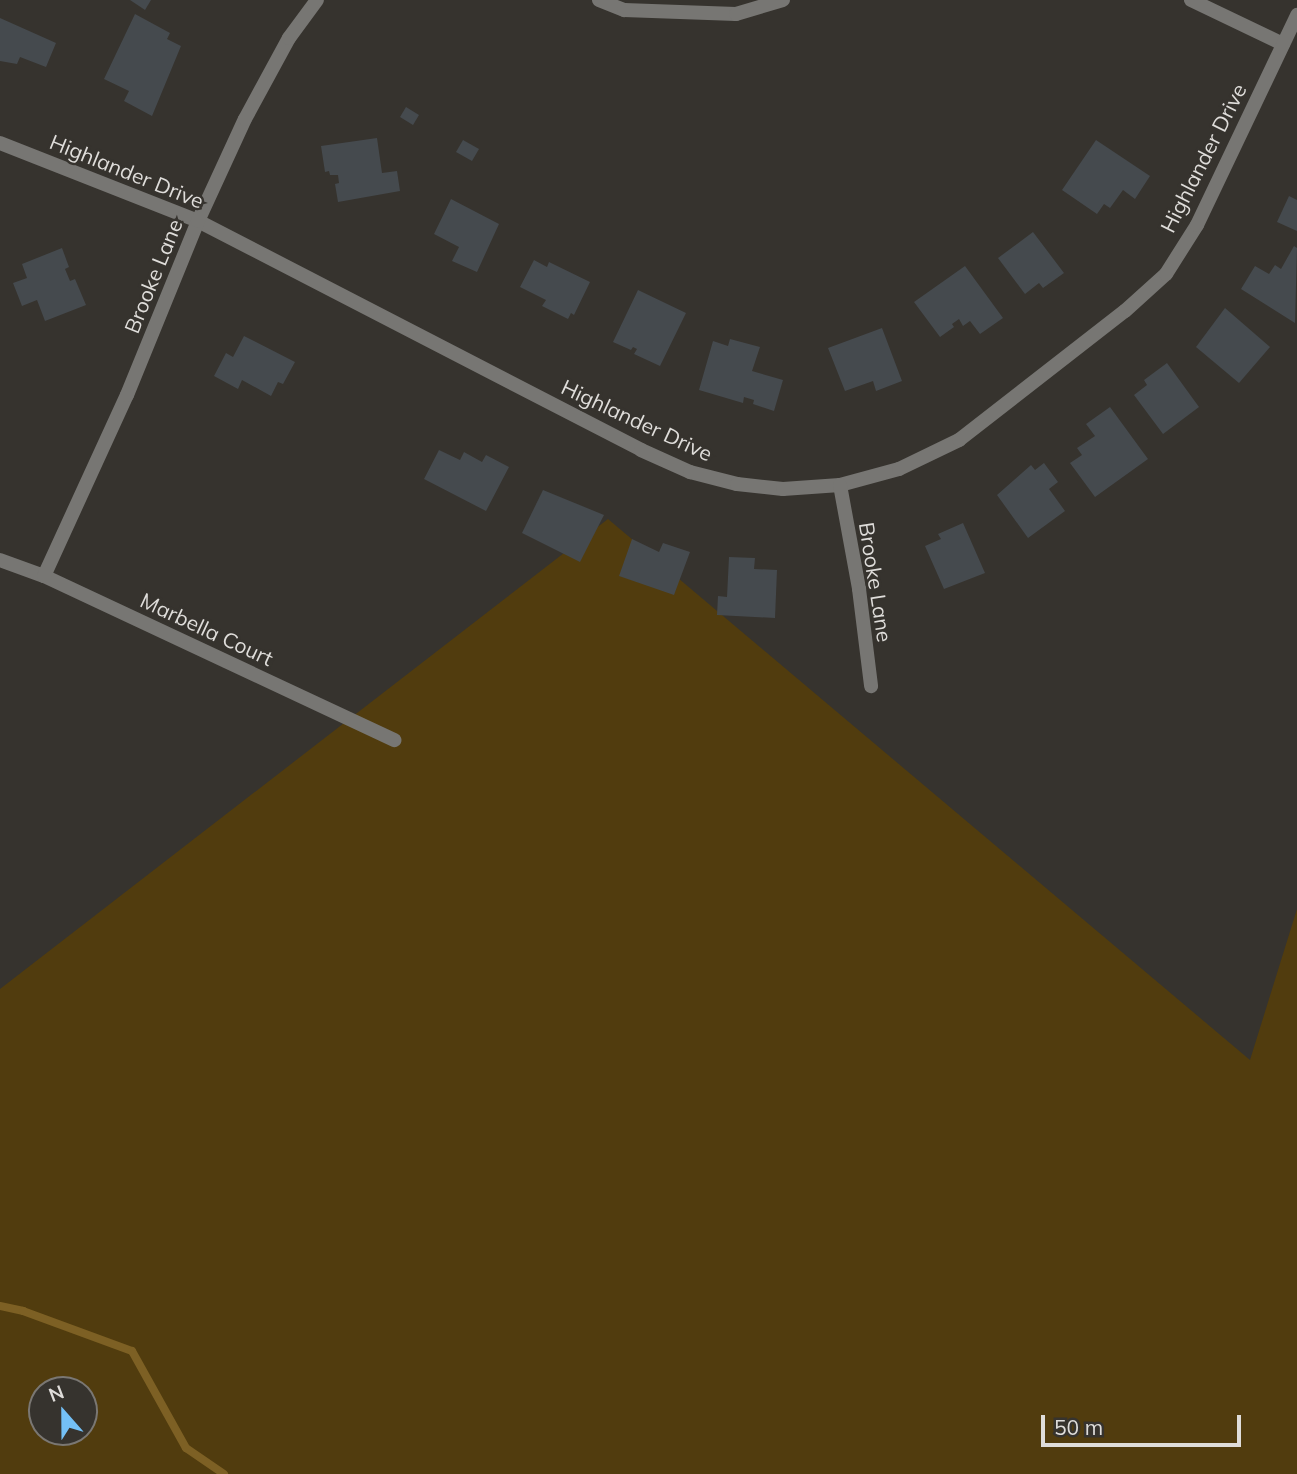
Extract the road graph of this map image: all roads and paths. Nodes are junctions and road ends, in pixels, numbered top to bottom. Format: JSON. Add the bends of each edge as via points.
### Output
{"nodes":[{"id":1,"x":317,"y":0,"type":"edge"},
{"id":2,"x":599,"y":0,"type":"edge"},
{"id":3,"x":783,"y":0,"type":"edge"},
{"id":4,"x":1191,"y":0,"type":"edge"},
{"id":5,"x":1297,"y":15,"type":"edge"},
{"id":6,"x":1283,"y":44,"type":"junction"},
{"id":7,"x":0,"y":143,"type":"edge"},
{"id":8,"x":198,"y":221,"type":"junction"},
{"id":9,"x":840,"y":485,"type":"junction"},
{"id":10,"x":0,"y":560,"type":"edge"},
{"id":11,"x":44,"y":576,"type":"junction"},
{"id":12,"x":871,"y":686,"type":"dead end"},
{"id":13,"x":394,"y":740,"type":"dead end"}],
"edges":[{"from":1,"to":8,"type":"street","name":"Brooke Lane","via":[[289,38],[245,119]]},
{"from":2,"to":3,"type":"street","via":[[624,10],[736,14]]},
{"from":4,"to":6,"type":"street"},
{"from":5,"to":6,"type":"street","name":"Highlander Drive"},
{"from":6,"to":9,"type":"street","name":"Highlander Drive","via":[[1197,225],[1166,274],[959,440],[899,469]]},
{"from":7,"to":8,"type":"street","name":"Highlander Drive"},
{"from":8,"to":9,"type":"street","name":"Highlander Drive","via":[[690,472],[783,489]]},
{"from":8,"to":11,"type":"street","name":"Brooke Lane","via":[[127,395]]},
{"from":9,"to":12,"type":"street","name":"Brooke Lane"},
{"from":10,"to":11,"type":"street","name":"Marbella Court"},
{"from":11,"to":13,"type":"street","name":"Marbella Court"}]}
